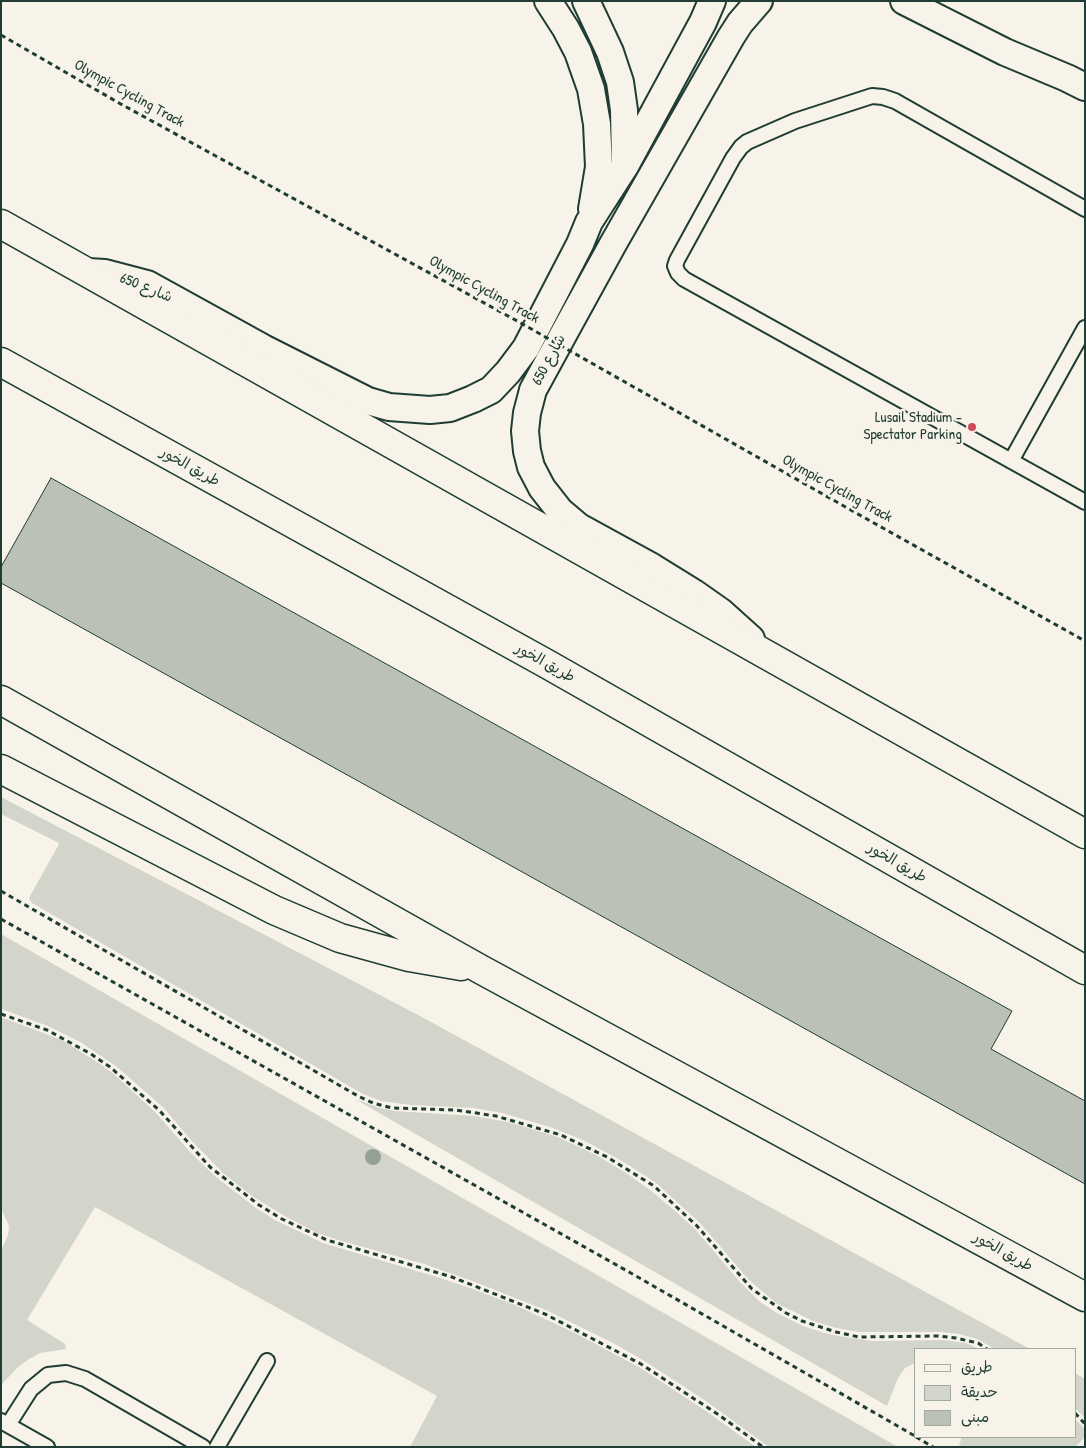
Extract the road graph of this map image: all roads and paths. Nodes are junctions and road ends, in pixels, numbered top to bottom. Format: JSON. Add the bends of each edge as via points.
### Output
{"nodes":[{"id":1,"x":548,"y":1,"type":"edge"},
{"id":2,"x":586,"y":1,"type":"edge"},
{"id":3,"x":712,"y":1,"type":"edge"},
{"id":4,"x":759,"y":1,"type":"edge"},
{"id":5,"x":904,"y":1,"type":"edge"},
{"id":6,"x":920,"y":7,"type":"edge"},
{"id":7,"x":1,"y":35,"type":"edge"},
{"id":8,"x":1085,"y":87,"type":"edge"},
{"id":9,"x":625,"y":166,"type":"junction"},
{"id":10,"x":1085,"y":209,"type":"edge"},
{"id":11,"x":589,"y":222,"type":"junction"},
{"id":12,"x":1,"y":224,"type":"edge"},
{"id":13,"x":613,"y":244,"type":"junction"},
{"id":14,"x":86,"y":272,"type":"junction"},
{"id":15,"x":1085,"y":328,"type":"edge"},
{"id":16,"x":1,"y":362,"type":"edge"},
{"id":17,"x":1011,"y":461,"type":"junction"},
{"id":18,"x":1085,"y":502,"type":"edge"},
{"id":19,"x":1085,"y":641,"type":"edge"},
{"id":20,"x":764,"y":654,"type":"junction"},
{"id":21,"x":1,"y":700,"type":"edge"},
{"id":22,"x":1,"y":769,"type":"edge"},
{"id":23,"x":1085,"y":834,"type":"edge"},
{"id":24,"x":1,"y":891,"type":"edge"},
{"id":25,"x":1,"y":918,"type":"edge"},
{"id":26,"x":480,"y":969,"type":"junction"},
{"id":27,"x":1085,"y":970,"type":"edge"},
{"id":28,"x":1,"y":1014,"type":"edge"},
{"id":29,"x":1085,"y":1297,"type":"edge"},
{"id":30,"x":986,"y":1348,"type":"edge"},
{"id":31,"x":266,"y":1361,"type":"dead end"},
{"id":32,"x":1076,"y":1414,"type":"edge"},
{"id":33,"x":4,"y":1423,"type":"edge"},
{"id":34,"x":1085,"y":1424,"type":"edge"},
{"id":35,"x":914,"y":1435,"type":"edge"},
{"id":36,"x":918,"y":1438,"type":"edge"},
{"id":37,"x":47,"y":1447,"type":"edge"},
{"id":38,"x":203,"y":1447,"type":"edge"},
{"id":39,"x":217,"y":1447,"type":"edge"},
{"id":40,"x":763,"y":1447,"type":"edge"},
{"id":41,"x":933,"y":1447,"type":"edge"}],
"edges":[{"from":1,"to":11,"type":"street","name":"شارع 650","via":[[578,52],[591,89],[597,124],[598,167]]},
{"from":2,"to":9,"type":"street","via":[[620,82]]},
{"from":3,"to":9,"type":"street","name":"شارع 650"},
{"from":4,"to":13,"type":"street","name":"شارع 650","via":[[740,23]]},
{"from":5,"to":6,"type":"street"},
{"from":6,"to":8,"type":"street","via":[[1005,52]]},
{"from":7,"to":19,"type":"path","name":"Olympic Cycling Track","bridge":true},
{"from":9,"to":11,"type":"street","name":"شارع 650"},
{"from":9,"to":13,"type":"street"},
{"from":10,"to":17,"type":"lane","via":[[895,102],[883,96],[872,96],[795,121],[741,147],[676,260],[676,269],[684,279]]},
{"from":11,"to":14,"type":"street","name":"شارع 650","via":[[530,340],[508,372],[490,390],[473,399],[450,408],[430,410],[389,407],[368,401],[147,284],[106,273]]},
{"from":12,"to":14,"type":"highway"},
{"from":13,"to":20,"type":"street","name":"شارع 650","via":[[533,390],[525,431],[531,467],[560,511],[579,527],[694,593],[746,633]]},
{"from":14,"to":20,"type":"highway"},
{"from":15,"to":17,"type":"lane"},
{"from":16,"to":27,"type":"highway","name":"طريق الخور","via":[[546,664]]},
{"from":17,"to":18,"type":"lane"},
{"from":20,"to":23,"type":"highway"},
{"from":21,"to":26,"type":"highway","name":"طريق الخور"},
{"from":22,"to":26,"type":"highway","via":[[274,910],[349,940],[409,957]]},
{"from":24,"to":30,"type":"path","via":[[373,1103],[392,1108],[456,1110],[496,1116],[561,1135],[607,1157],[654,1186],[697,1226],[752,1289],[802,1321],[859,1337],[938,1336],[978,1343]]},
{"from":25,"to":35,"type":"path"},
{"from":26,"to":29,"type":"highway","name":"طريق الخور"},
{"from":28,"to":40,"type":"path","via":[[48,1030],[110,1067],[160,1111],[210,1167],[258,1205],[282,1219],[327,1240],[452,1277],[545,1314],[641,1364]]},
{"from":31,"to":39,"type":"lane"},
{"from":32,"to":34,"type":"path"},
{"from":33,"to":37,"type":"lane"},
{"from":33,"to":38,"type":"lane","via":[[31,1389],[48,1376],[66,1373],[85,1379]]},
{"from":36,"to":41,"type":"path"}]}
